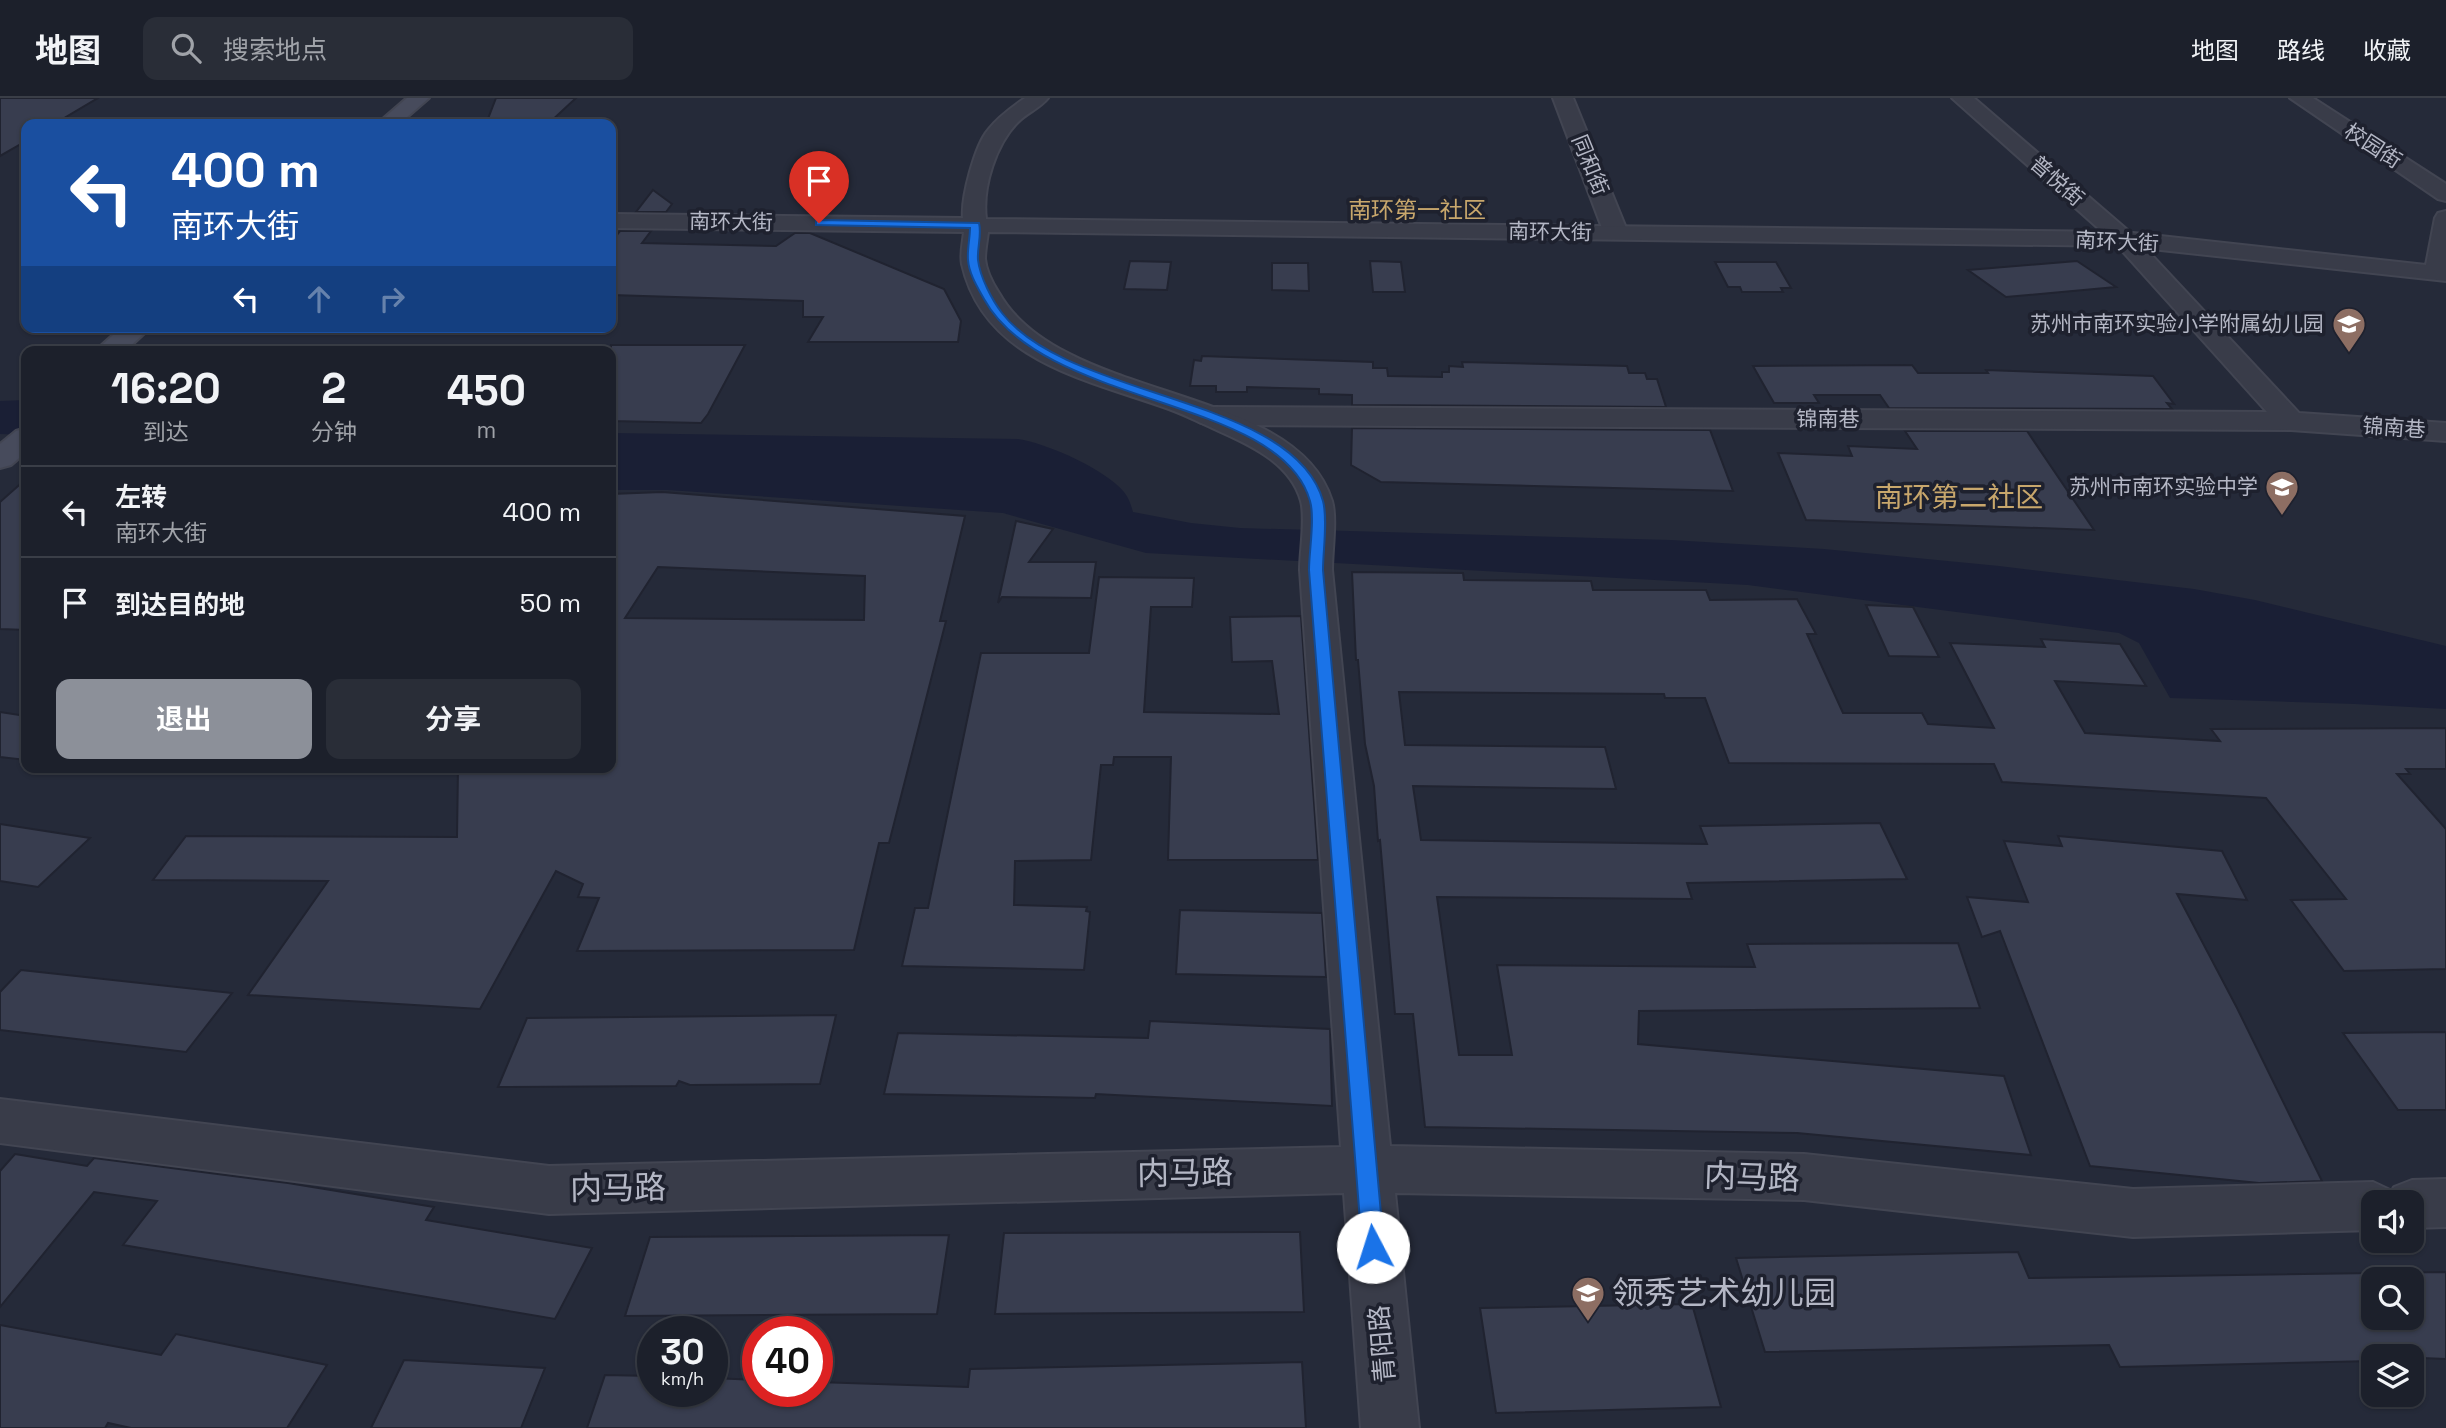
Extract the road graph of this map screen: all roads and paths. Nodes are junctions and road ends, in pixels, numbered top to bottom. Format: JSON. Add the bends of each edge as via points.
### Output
{"nodes":[{"id":1,"x":419,"y":98,"type":"edge"},
{"id":2,"x":435,"y":98,"type":"edge"},
{"id":3,"x":1038,"y":98,"type":"edge"},
{"id":4,"x":1563,"y":98,"type":"edge"},
{"id":5,"x":1962,"y":98,"type":"edge"},
{"id":6,"x":2300,"y":98,"type":"edge"},
{"id":7,"x":393,"y":119,"type":"edge"},
{"id":8,"x":410,"y":119,"type":"edge"},
{"id":9,"x":2446,"y":194,"type":"edge"},
{"id":10,"x":2446,"y":218,"type":"edge"},
{"id":11,"x":616,"y":220,"type":"edge"},
{"id":12,"x":975,"y":225,"type":"junction"},
{"id":13,"x":1616,"y":233,"type":"junction"},
{"id":14,"x":2124,"y":239,"type":"junction"},
{"id":15,"x":2443,"y":276,"type":"edge"},
{"id":16,"x":131,"y":333,"type":"edge"},
{"id":17,"x":153,"y":333,"type":"edge"},
{"id":18,"x":114,"y":346,"type":"edge"},
{"id":19,"x":138,"y":346,"type":"edge"},
{"id":20,"x":1209,"y":416,"type":"junction"},
{"id":21,"x":2291,"y":421,"type":"junction"},
{"id":22,"x":21,"y":425,"type":"edge"},
{"id":23,"x":2446,"y":432,"type":"edge"},
{"id":24,"x":11,"y":444,"type":"edge"},
{"id":25,"x":0,"y":1121,"type":"edge"},
{"id":26,"x":1366,"y":1169,"type":"junction"},
{"id":27,"x":2446,"y":1203,"type":"edge"},
{"id":28,"x":2424,"y":1204,"type":"edge"},
{"id":29,"x":2361,"y":1206,"type":"edge"},
{"id":30,"x":1390,"y":1428,"type":"edge"}],
"edges":[{"from":1,"to":7,"type":"main road"},
{"from":2,"to":8,"type":"main road"},
{"from":3,"to":12,"type":"street","name":"青阳路","via":[[995,134],[975,195]]},
{"from":4,"to":13,"type":"street","name":"同和街"},
{"from":5,"to":14,"type":"street","name":"普悦街"},
{"from":6,"to":9,"type":"street","name":"校园街"},
{"from":10,"to":15,"type":"street"},
{"from":11,"to":12,"type":"street","name":"南环大街"},
{"from":12,"to":13,"type":"street","name":"南环大街"},
{"from":12,"to":20,"type":"street","name":"青阳路","via":[[973,261],[981,284],[998,315],[1023,338],[1091,375]]},
{"from":13,"to":14,"type":"street","name":"南环大街"},
{"from":14,"to":15,"type":"street","name":"南环大街"},
{"from":14,"to":21,"type":"street","name":"普悦街"},
{"from":16,"to":18,"type":"main road"},
{"from":17,"to":19,"type":"main road"},
{"from":20,"to":21,"type":"street","name":"锦南巷"},
{"from":20,"to":26,"type":"street","name":"青阳路","via":[[1256,437],[1288,458],[1317,502],[1316,570]]},
{"from":21,"to":23,"type":"street","name":"锦南巷"},
{"from":22,"to":24,"type":"main road"},
{"from":25,"to":26,"type":"street","name":"内马路","via":[[549,1190]]},
{"from":26,"to":29,"type":"street","name":"内马路","via":[[1804,1177],[2133,1213]]},
{"from":26,"to":30,"type":"street","name":"青阳路"},
{"from":27,"to":28,"type":"street"}]}
